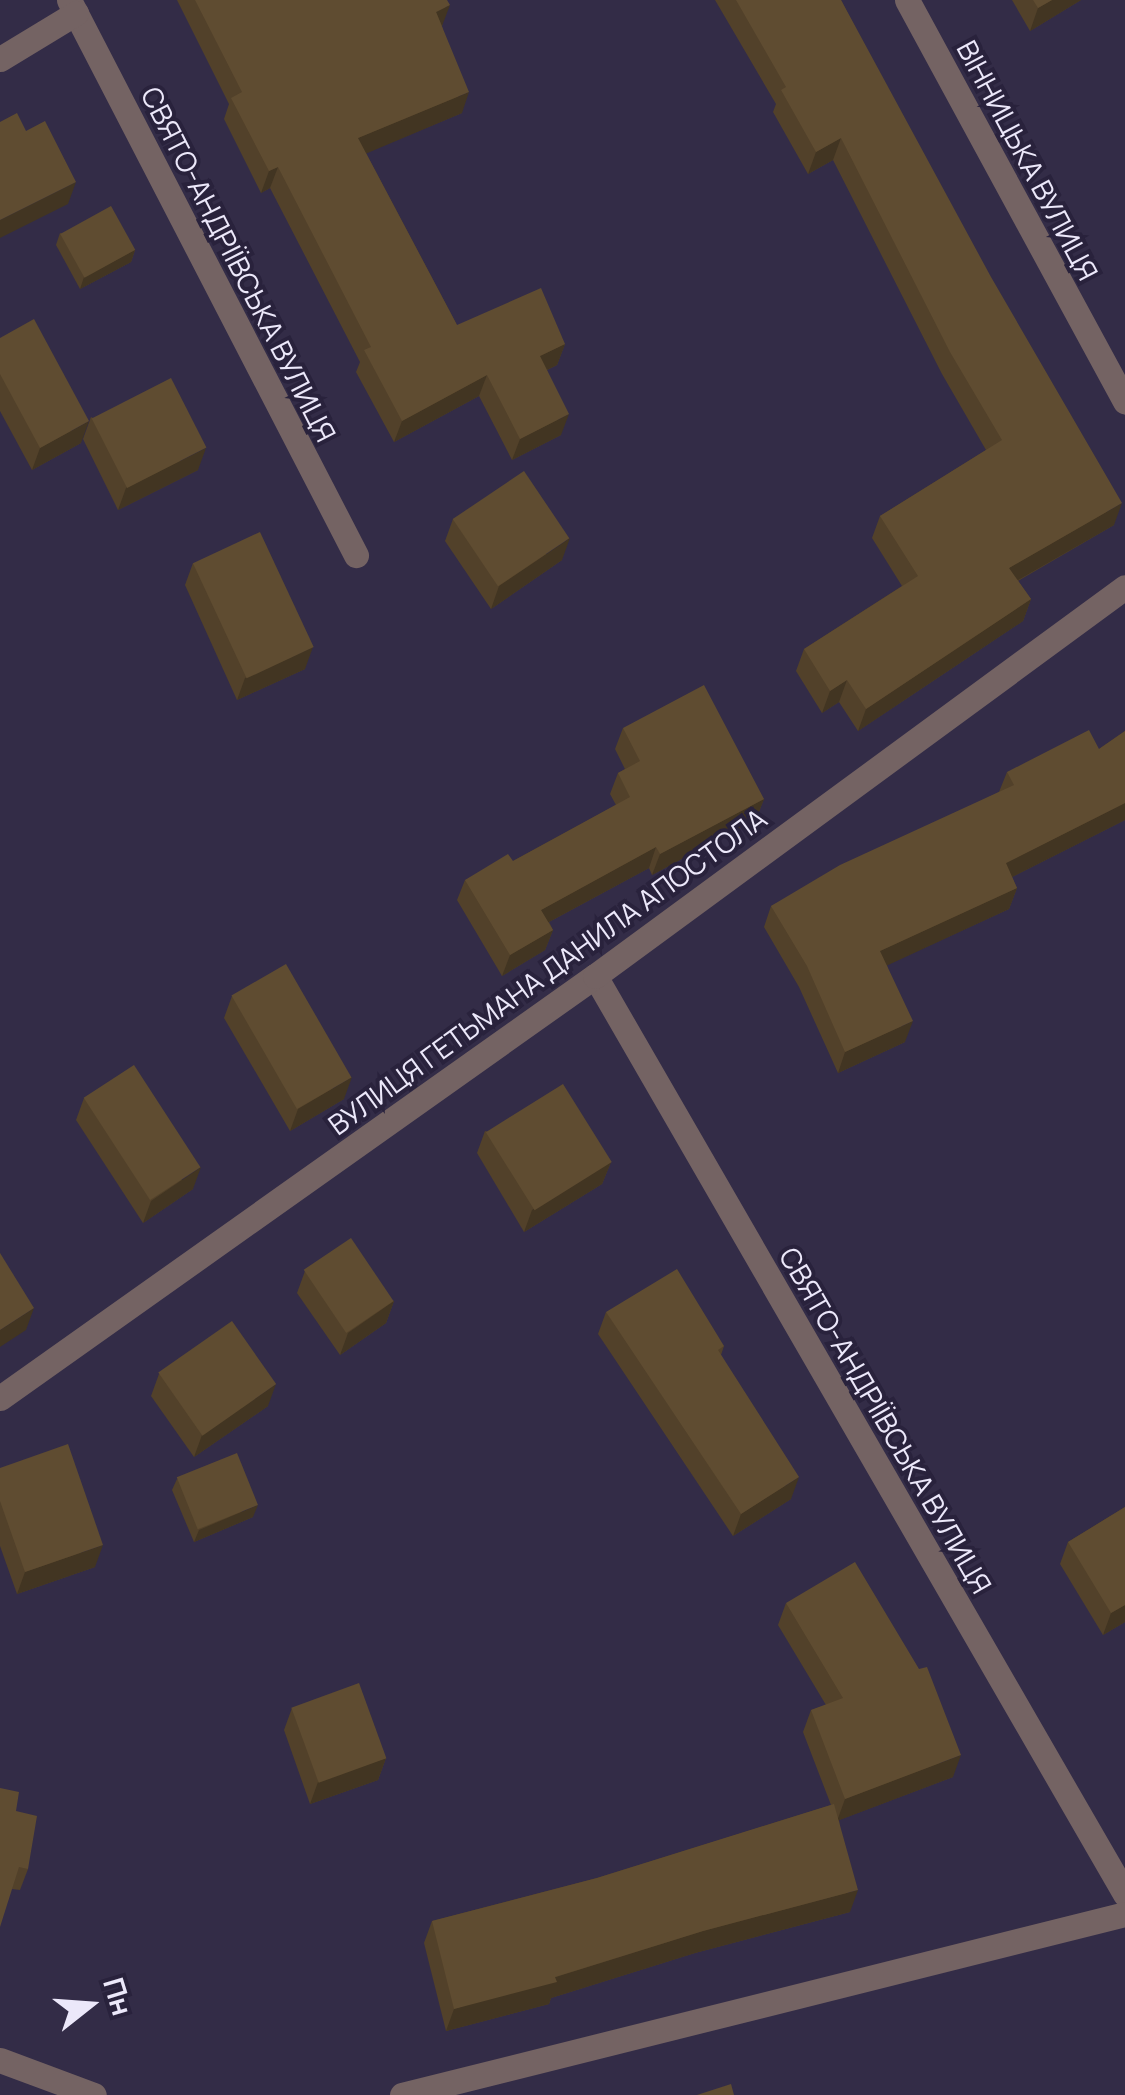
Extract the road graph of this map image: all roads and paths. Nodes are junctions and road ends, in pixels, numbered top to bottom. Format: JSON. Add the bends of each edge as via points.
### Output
{"nodes":[{"id":1,"x":907,"y":0,"type":"edge"},
{"id":2,"x":73,"y":7,"type":"edge"},
{"id":3,"x":0,"y":59,"type":"edge"},
{"id":4,"x":1125,"y":402,"type":"edge"},
{"id":5,"x":356,"y":555,"type":"dead end"},
{"id":6,"x":1125,"y":587,"type":"edge"},
{"id":7,"x":595,"y":976,"type":"junction"},
{"id":8,"x":0,"y":1398,"type":"edge"},
{"id":9,"x":1125,"y":1894,"type":"edge"},
{"id":10,"x":1125,"y":1914,"type":"edge"},
{"id":11,"x":0,"y":2060,"type":"edge"},
{"id":12,"x":94,"y":2095,"type":"edge"},
{"id":13,"x":402,"y":2095,"type":"edge"}],
"edges":[{"from":1,"to":4,"type":"street","name":"ВІННИЦЬКА ВУЛИЦЯ"},
{"from":2,"to":3,"type":"street"},
{"from":2,"to":5,"type":"street","name":"СВЯТО-АНДРІЇВСЬКА ВУЛИЦЯ"},
{"from":6,"to":7,"type":"street","name":"ВУЛИЦЯ ГЕТЬМАНА ДАНИЛА АПОСТОЛА"},
{"from":7,"to":8,"type":"street","name":"ВУЛИЦЯ ГЕТЬМАНА ДАНИЛА АПОСТОЛА"},
{"from":7,"to":9,"type":"street","name":"СВЯТО-АНДРІЇВСЬКА ВУЛИЦЯ"},
{"from":10,"to":13,"type":"street"},
{"from":11,"to":12,"type":"street"}]}
